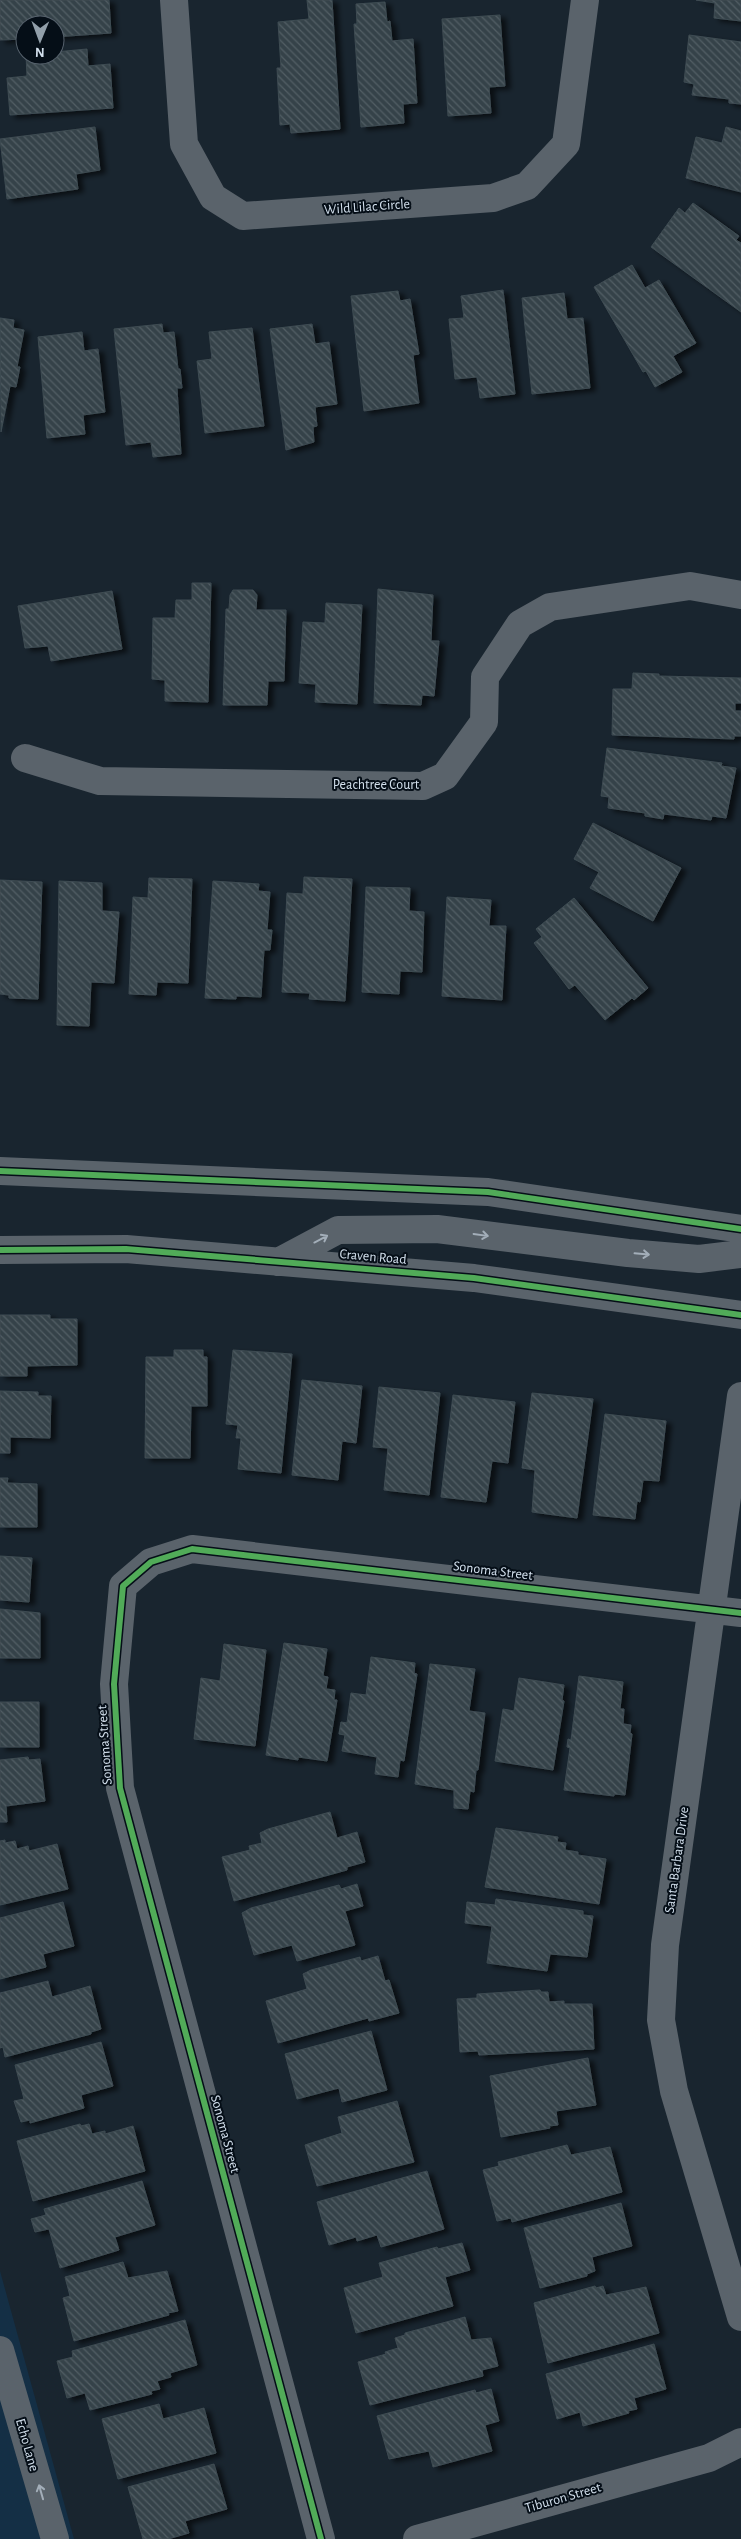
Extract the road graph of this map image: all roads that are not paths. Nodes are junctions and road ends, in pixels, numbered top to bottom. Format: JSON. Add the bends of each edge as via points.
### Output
{"nodes":[{"id":1,"x":174,"y":0,"type":"edge"},
{"id":2,"x":585,"y":0,"type":"edge"},
{"id":3,"x":741,"y":595,"type":"edge"},
{"id":4,"x":25,"y":758,"type":"dead end"},
{"id":5,"x":0,"y":1171,"type":"edge"},
{"id":6,"x":741,"y":1230,"type":"edge"},
{"id":7,"x":0,"y":1250,"type":"edge"},
{"id":8,"x":741,"y":1254,"type":"edge"},
{"id":9,"x":278,"y":1262,"type":"junction"},
{"id":10,"x":741,"y":1315,"type":"edge"},
{"id":11,"x":741,"y":1396,"type":"edge"},
{"id":12,"x":711,"y":1608,"type":"junction"},
{"id":13,"x":741,"y":1614,"type":"edge"},
{"id":14,"x":741,"y":2317,"type":"edge"},
{"id":15,"x":0,"y":2350,"type":"edge"},
{"id":16,"x":741,"y":2442,"type":"edge"},
{"id":17,"x":55,"y":2539,"type":"edge"},
{"id":18,"x":321,"y":2539,"type":"edge"},
{"id":19,"x":417,"y":2539,"type":"edge"}],
"edges":[{"from":1,"to":2,"type":"street","name":"Wild Lilac Circle","via":[[184,144],[213,198],[242,216],[493,198],[527,186],[566,144]]},
{"from":3,"to":4,"type":"street","name":"Peachtree Court","via":[[690,586],[550,607],[520,624],[485,677],[484,722],[445,776],[423,786],[100,781]]},
{"from":5,"to":6,"type":"street","via":[[488,1192]]},
{"from":7,"to":9,"type":"street","name":"Craven Road","via":[[126,1249]]},
{"from":9,"to":8,"type":"street","one_way":true,"via":[[338,1230],[437,1229],[699,1259]]},
{"from":9,"to":10,"type":"street","name":"Craven Road","via":[[474,1278]]},
{"from":11,"to":12,"type":"street","name":"Santa Barbara Drive"},
{"from":12,"to":13,"type":"street","name":"Sonoma Street"},
{"from":12,"to":14,"type":"street","name":"Santa Barbara Drive","via":[[665,1945],[661,2020],[674,2091]]},
{"from":12,"to":18,"type":"street","name":"Sonoma Street","via":[[192,1548],[151,1562],[124,1586],[114,1684],[120,1788]]},
{"from":17,"to":15,"type":"street","name":"Echo Lane","one_way":true},
{"from":16,"to":19,"type":"street","name":"Tiburon Street","via":[[709,2458]]}]}
